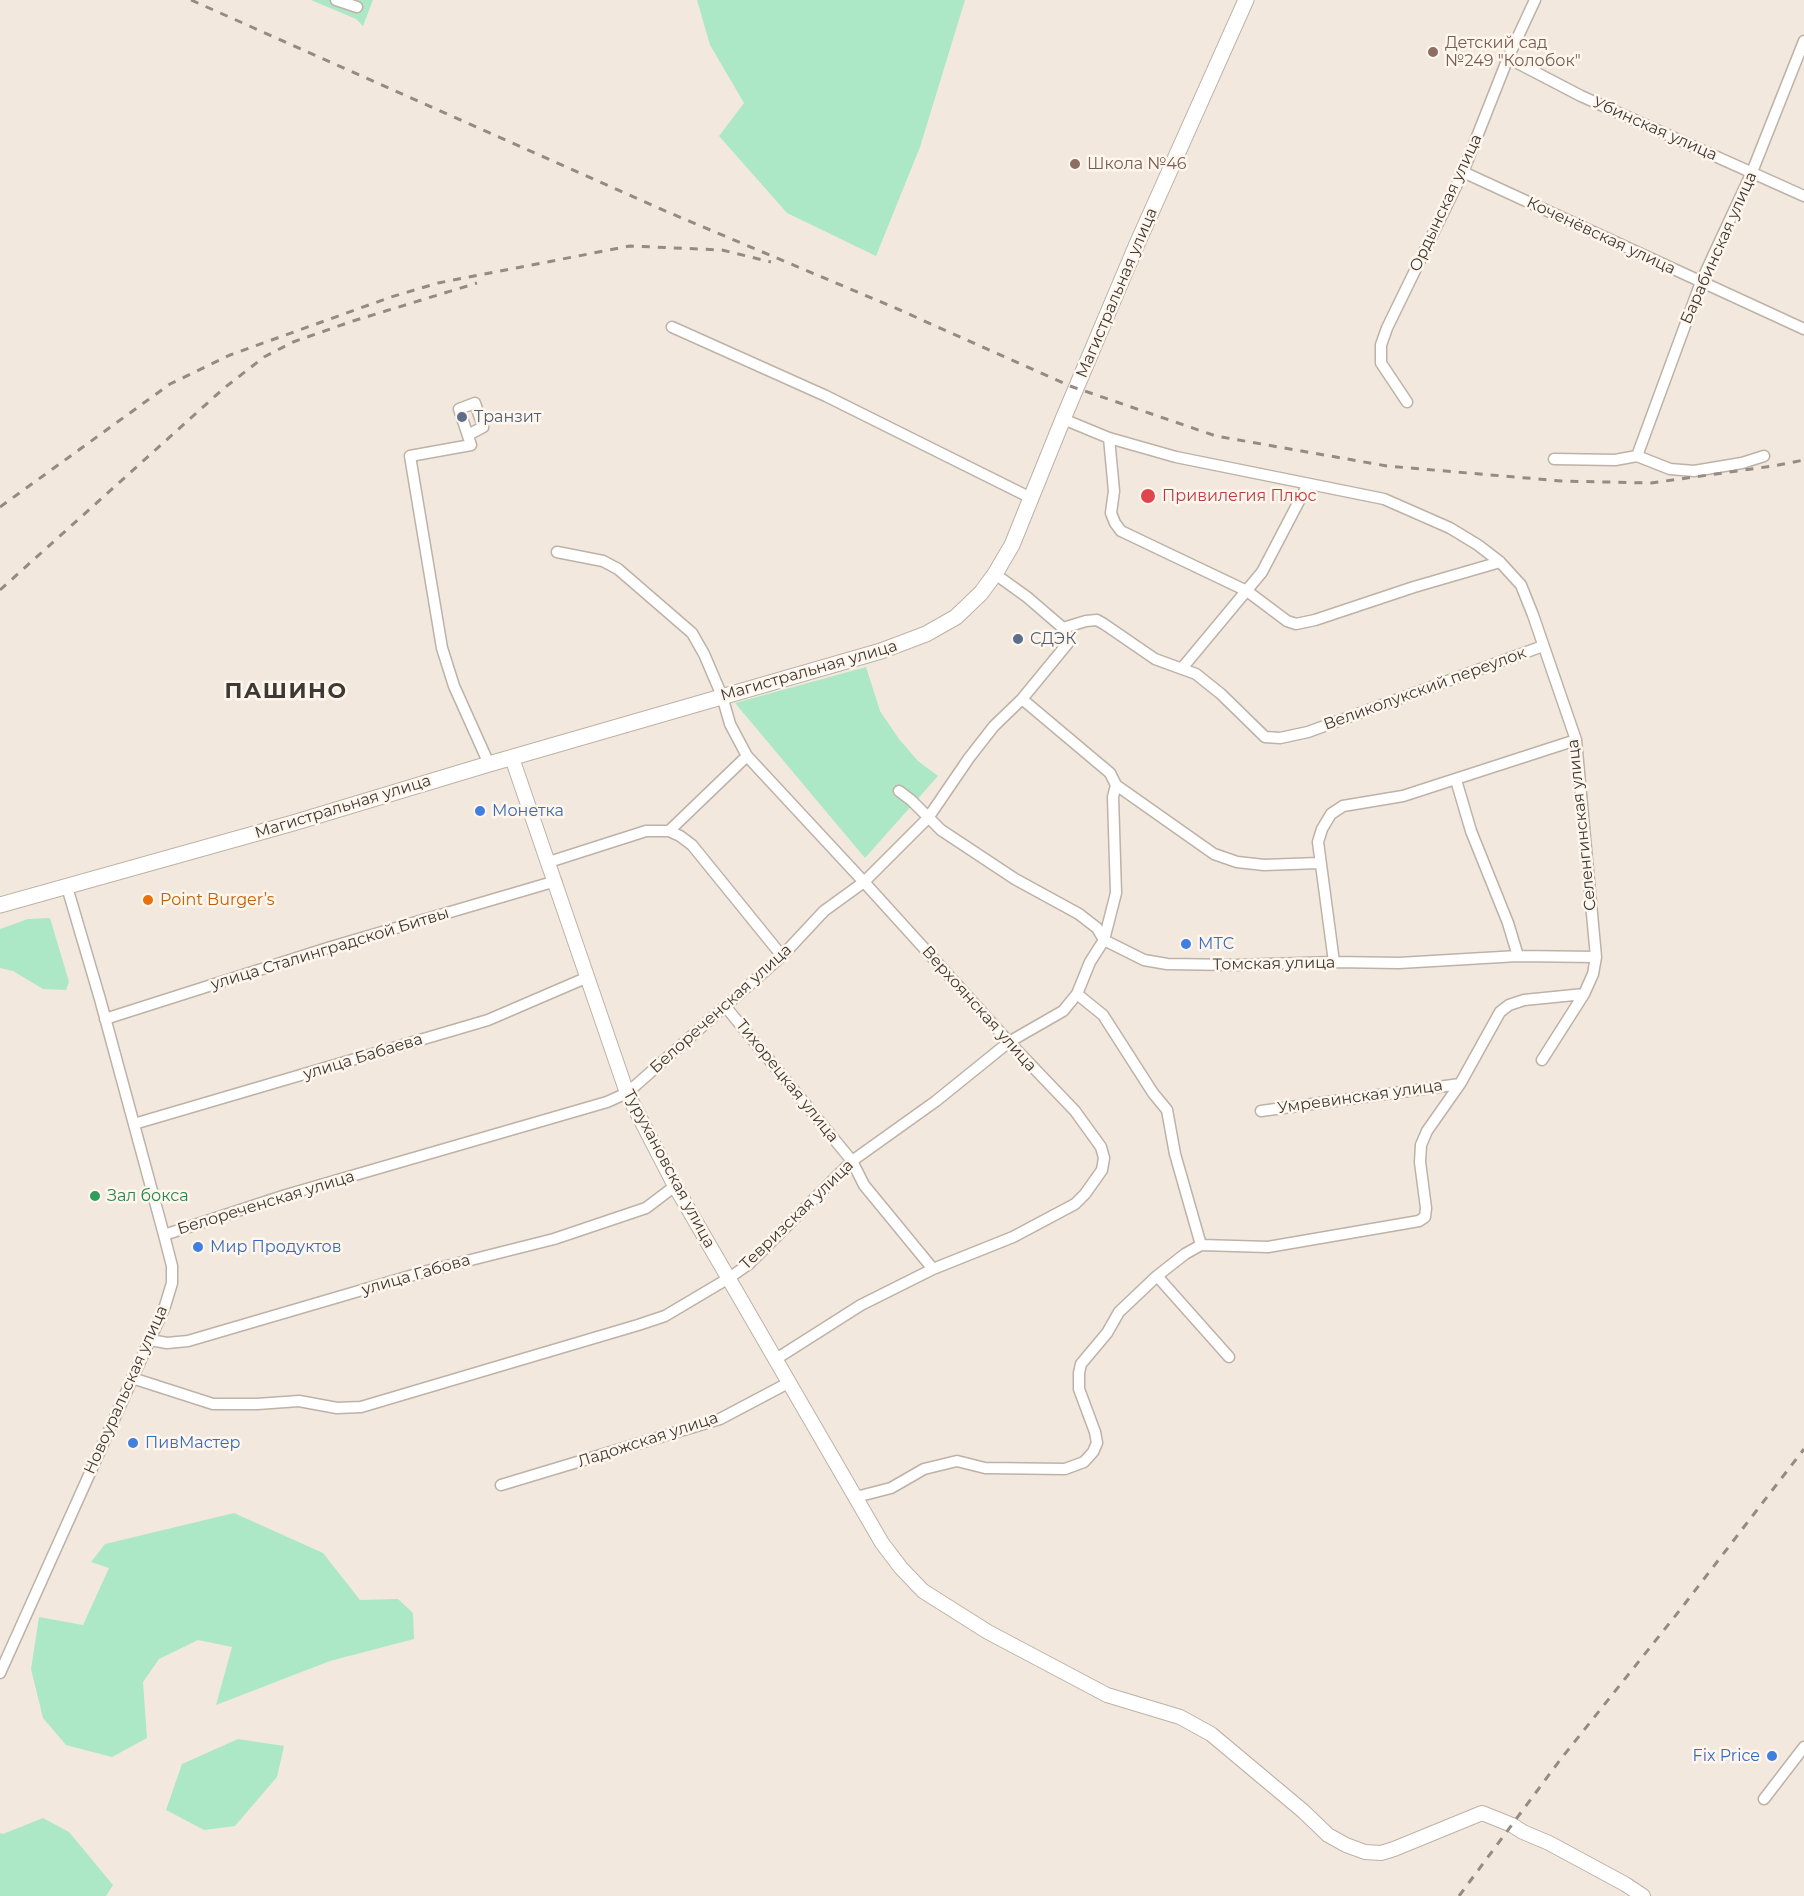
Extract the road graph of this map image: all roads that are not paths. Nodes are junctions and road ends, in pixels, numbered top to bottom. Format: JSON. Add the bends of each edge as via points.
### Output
{"nodes":[{"id":1,"x":336,"y":0,"type":"edge"},
{"id":2,"x":1246,"y":0,"type":"edge"},
{"id":3,"x":1535,"y":0,"type":"edge"},
{"id":4,"x":357,"y":7,"type":"dead end"},
{"id":5,"x":1804,"y":41,"type":"edge"},
{"id":6,"x":1508,"y":58,"type":"junction"},
{"id":7,"x":1463,"y":172,"type":"junction"},
{"id":8,"x":1752,"y":172,"type":"junction"},
{"id":9,"x":1804,"y":196,"type":"edge"},
{"id":10,"x":1701,"y":282,"type":"junction"},
{"id":11,"x":672,"y":327,"type":"dead end"},
{"id":12,"x":1804,"y":329,"type":"edge"},
{"id":13,"x":1407,"y":402,"type":"dead end"},
{"id":14,"x":1063,"y":418,"type":"junction"},
{"id":15,"x":468,"y":435,"type":"dead end"},
{"id":16,"x":1109,"y":438,"type":"junction"},
{"id":17,"x":1637,"y":456,"type":"junction"},
{"id":18,"x":1764,"y":456,"type":"dead end"},
{"id":19,"x":1554,"y":459,"type":"dead end"},
{"id":20,"x":1308,"y":484,"type":"junction"},
{"id":21,"x":1031,"y":498,"type":"junction"},
{"id":22,"x":557,"y":552,"type":"dead end"},
{"id":23,"x":1500,"y":562,"type":"junction"},
{"id":24,"x":995,"y":574,"type":"junction"},
{"id":25,"x":1247,"y":591,"type":"junction"},
{"id":26,"x":1063,"y":628,"type":"junction"},
{"id":27,"x":1543,"y":646,"type":"junction"},
{"id":28,"x":1183,"y":667,"type":"junction"},
{"id":29,"x":722,"y":696,"type":"junction"},
{"id":30,"x":1022,"y":699,"type":"junction"},
{"id":31,"x":1576,"y":740,"type":"junction"},
{"id":32,"x":747,"y":756,"type":"junction"},
{"id":33,"x":512,"y":758,"type":"junction"},
{"id":34,"x":489,"y":764,"type":"junction"},
{"id":35,"x":1456,"y":780,"type":"junction"},
{"id":36,"x":1116,"y":785,"type":"junction"},
{"id":37,"x":899,"y":791,"type":"dead end"},
{"id":38,"x":928,"y":818,"type":"junction"},
{"id":39,"x":669,"y":831,"type":"junction"},
{"id":40,"x":549,"y":862,"type":"junction"},
{"id":41,"x":1319,"y":863,"type":"junction"},
{"id":42,"x":555,"y":881,"type":"junction"},
{"id":43,"x":864,"y":882,"type":"junction"},
{"id":44,"x":67,"y":887,"type":"junction"},
{"id":45,"x":0,"y":905,"type":"edge"},
{"id":46,"x":1104,"y":940,"type":"junction"},
{"id":47,"x":782,"y":956,"type":"junction"},
{"id":48,"x":1518,"y":956,"type":"junction"},
{"id":49,"x":1596,"y":957,"type":"junction"},
{"id":50,"x":1334,"y":962,"type":"junction"},
{"id":51,"x":588,"y":976,"type":"junction"},
{"id":52,"x":1077,"y":994,"type":"junction"},
{"id":53,"x":1584,"y":994,"type":"junction"},
{"id":54,"x":725,"y":1006,"type":"junction"},
{"id":55,"x":105,"y":1019,"type":"junction"},
{"id":56,"x":1009,"y":1042,"type":"junction"},
{"id":57,"x":1542,"y":1060,"type":"dead end"},
{"id":58,"x":1460,"y":1084,"type":"junction"},
{"id":59,"x":627,"y":1094,"type":"junction"},
{"id":60,"x":1261,"y":1111,"type":"dead end"},
{"id":61,"x":134,"y":1124,"type":"junction"},
{"id":62,"x":852,"y":1161,"type":"junction"},
{"id":63,"x":675,"y":1186,"type":"junction"},
{"id":64,"x":164,"y":1235,"type":"junction"},
{"id":65,"x":1201,"y":1245,"type":"junction"},
{"id":66,"x":933,"y":1269,"type":"junction"},
{"id":67,"x":1157,"y":1276,"type":"junction"},
{"id":68,"x":729,"y":1278,"type":"junction"},
{"id":69,"x":150,"y":1340,"type":"junction"},
{"id":70,"x":1229,"y":1357,"type":"dead end"},
{"id":71,"x":776,"y":1359,"type":"junction"},
{"id":72,"x":132,"y":1377,"type":"junction"},
{"id":73,"x":790,"y":1383,"type":"junction"},
{"id":74,"x":501,"y":1485,"type":"dead end"},
{"id":75,"x":856,"y":1497,"type":"junction"},
{"id":76,"x":0,"y":1673,"type":"edge"},
{"id":77,"x":1804,"y":1747,"type":"edge"},
{"id":78,"x":1764,"y":1799,"type":"dead end"},
{"id":79,"x":1642,"y":1896,"type":"edge"}],
"edges":[{"from":1,"to":4,"type":"street"},
{"from":2,"to":14,"type":"main road","name":"Магистральная улица"},
{"from":3,"to":6,"type":"street","name":"Ордынская улица"},
{"from":5,"to":8,"type":"street","name":"Барабинская улица"},
{"from":6,"to":7,"type":"street","name":"Ордынская улица"},
{"from":6,"to":8,"type":"street","name":"Убинская улица","via":[[1581,96]]},
{"from":7,"to":10,"type":"street","name":"Коченёвская улица"},
{"from":7,"to":13,"type":"street","name":"Ордынская улица","via":[[1381,345],[1381,363]]},
{"from":8,"to":9,"type":"street","name":"Убинская улица"},
{"from":8,"to":10,"type":"street","name":"Барабинская улица"},
{"from":10,"to":12,"type":"street","name":"Коченёвская улица"},
{"from":10,"to":17,"type":"street","name":"Барабинская улица"},
{"from":11,"to":21,"type":"street","via":[[825,396]]},
{"from":14,"to":16,"type":"street","name":"Селенгинская улица"},
{"from":14,"to":21,"type":"main road","name":"Магистральная улица"},
{"from":15,"to":34,"type":"street","via":[[471,445],[410,456],[442,648],[454,686]]},
{"from":16,"to":20,"type":"street","name":"Селенгинская улица","via":[[1176,457]]},
{"from":16,"to":25,"type":"street","via":[[1114,491],[1111,513],[1121,531]]},
{"from":17,"to":18,"type":"street","via":[[1670,469],[1694,471]]},
{"from":17,"to":19,"type":"street","via":[[1615,460]]},
{"from":20,"to":23,"type":"street","name":"Селенгинская улица","via":[[1384,499],[1450,528]]},
{"from":20,"to":25,"type":"street","via":[[1262,572]]},
{"from":21,"to":24,"type":"main road","name":"Магистральная улица"},
{"from":22,"to":29,"type":"street","via":[[603,561],[618,569],[677,618],[692,633]]},
{"from":23,"to":25,"type":"street","via":[[1296,624]]},
{"from":23,"to":27,"type":"street","name":"Селенгинская улица","via":[[1521,585]]},
{"from":24,"to":26,"type":"street"},
{"from":24,"to":29,"type":"main road","name":"Магистральная улица","via":[[966,608],[926,634],[881,651]]},
{"from":25,"to":28,"type":"street"},
{"from":26,"to":28,"type":"street","name":"Великолукский переулок","via":[[1097,620],[1155,659]]},
{"from":26,"to":30,"type":"street","name":"Белореченская улица","via":[[1068,643]]},
{"from":27,"to":28,"type":"street","name":"Великолукский переулок","via":[[1308,732],[1280,738],[1265,737],[1221,694]]},
{"from":27,"to":31,"type":"street","name":"Селенгинская улица"},
{"from":29,"to":32,"type":"street","name":"Верхоянская улица","via":[[730,724]]},
{"from":29,"to":33,"type":"main road","name":"Магистральная улица"},
{"from":30,"to":36,"type":"street","via":[[1110,773]]},
{"from":30,"to":38,"type":"street","name":"Белореченская улица","via":[[994,726]]},
{"from":31,"to":35,"type":"street"},
{"from":31,"to":49,"type":"street","name":"Селенгинская улица"},
{"from":32,"to":39,"type":"street"},
{"from":32,"to":43,"type":"street","name":"Верхоянская улица"},
{"from":33,"to":34,"type":"main road","name":"Магистральная улица"},
{"from":33,"to":40,"type":"street","name":"Турухановская улица"},
{"from":34,"to":44,"type":"main road","name":"Магистральная улица"},
{"from":35,"to":41,"type":"street","via":[[1403,796],[1343,806],[1331,814],[1322,829]]},
{"from":35,"to":48,"type":"street"},
{"from":36,"to":41,"type":"street","via":[[1214,854],[1264,865]]},
{"from":36,"to":46,"type":"street","name":"Тевризская улица","via":[[1116,893]]},
{"from":37,"to":38,"type":"street","name":"Томская улица"},
{"from":38,"to":43,"type":"street","name":"Белореченская улица"},
{"from":38,"to":46,"type":"street","name":"Томская улица","via":[[1014,879],[1079,914]]},
{"from":39,"to":40,"type":"street","via":[[646,831]]},
{"from":39,"to":47,"type":"street","via":[[692,845]]},
{"from":40,"to":42,"type":"street","name":"Турухановская улица"},
{"from":41,"to":50,"type":"street"},
{"from":42,"to":51,"type":"street","name":"Турухановская улица"},
{"from":42,"to":55,"type":"street","name":"улица Сталинградской Битвы","via":[[331,946]]},
{"from":43,"to":47,"type":"street","name":"Белореченская улица","via":[[824,911]]},
{"from":43,"to":56,"type":"street","name":"Верхоянская улица"},
{"from":44,"to":45,"type":"main road","name":"Магистральная улица"},
{"from":44,"to":55,"type":"street","name":"Новоуральская улица"},
{"from":46,"to":50,"type":"street","name":"Томская улица","via":[[1144,960],[1167,964]]},
{"from":46,"to":52,"type":"street","name":"Тевризская улица"},
{"from":47,"to":54,"type":"street","name":"Белореченская улица"},
{"from":48,"to":49,"type":"street","name":"Томская улица"},
{"from":48,"to":50,"type":"street","name":"Томская улица","via":[[1399,963]]},
{"from":49,"to":53,"type":"street"},
{"from":51,"to":59,"type":"street","name":"Турухановская улица"},
{"from":51,"to":61,"type":"street","name":"улица Бабаева","via":[[488,1020]]},
{"from":52,"to":56,"type":"street","name":"Тевризская улица","via":[[1063,1011]]},
{"from":52,"to":65,"type":"street","via":[[1103,1015],[1167,1110]]},
{"from":53,"to":57,"type":"street"},
{"from":53,"to":58,"type":"street","via":[[1509,1005],[1500,1012]]},
{"from":54,"to":59,"type":"street","name":"Белореченская улица"},
{"from":54,"to":62,"type":"street","name":"Тихорецкая улица"},
{"from":55,"to":61,"type":"street","name":"Новоуральская улица"},
{"from":56,"to":62,"type":"street","name":"Тевризская улица"},
{"from":56,"to":66,"type":"street","name":"Верхоянская улица","via":[[1095,1137],[1104,1158],[1102,1170],[1075,1204],[1013,1237]]},
{"from":58,"to":60,"type":"street","name":"Умревинская улица"},
{"from":58,"to":65,"type":"street","via":[[1421,1145],[1426,1208],[1425,1217],[1419,1221],[1268,1247]]},
{"from":59,"to":63,"type":"street","name":"Турухановская улица"},
{"from":59,"to":64,"type":"street","name":"Белореченская улица"},
{"from":61,"to":64,"type":"street","name":"Новоуральская улица"},
{"from":62,"to":66,"type":"street","name":"Тихорецкая улица","via":[[864,1185]]},
{"from":62,"to":68,"type":"street","name":"Тевризская улица"},
{"from":63,"to":68,"type":"street","name":"Турухановская улица"},
{"from":63,"to":69,"type":"street","name":"улица Габова","via":[[646,1208],[554,1239],[427,1271],[188,1341]]},
{"from":64,"to":69,"type":"street","name":"Новоуральская улица","via":[[172,1266],[171,1283]]},
{"from":65,"to":67,"type":"street"},
{"from":66,"to":71,"type":"street","via":[[861,1305]]},
{"from":67,"to":70,"type":"street"},
{"from":67,"to":75,"type":"street","via":[[1119,1312],[1081,1364],[1079,1389],[1097,1443],[1084,1462],[1065,1469],[985,1468],[957,1461],[924,1469],[891,1488]]},
{"from":68,"to":71,"type":"street","name":"Турухановская улица"},
{"from":68,"to":72,"type":"street","name":"Тевризская улица","via":[[665,1316],[361,1407],[337,1408],[299,1401],[213,1404]]},
{"from":69,"to":72,"type":"street","name":"Новоуральская улица"},
{"from":71,"to":73,"type":"street","name":"Турухановская улица"},
{"from":72,"to":76,"type":"street","name":"Новоуральская улица"},
{"from":73,"to":74,"type":"street","name":"Ладожская улица","via":[[720,1419]]},
{"from":73,"to":75,"type":"street","name":"Турухановская улица"},
{"from":75,"to":79,"type":"street","name":"Турухановская улица","via":[[901,1568],[923,1591],[988,1632],[1107,1695],[1180,1718],[1211,1734],[1328,1835],[1346,1845],[1365,1852],[1394,1850],[1482,1813],[1549,1844]]},
{"from":77,"to":78,"type":"street"}]}
